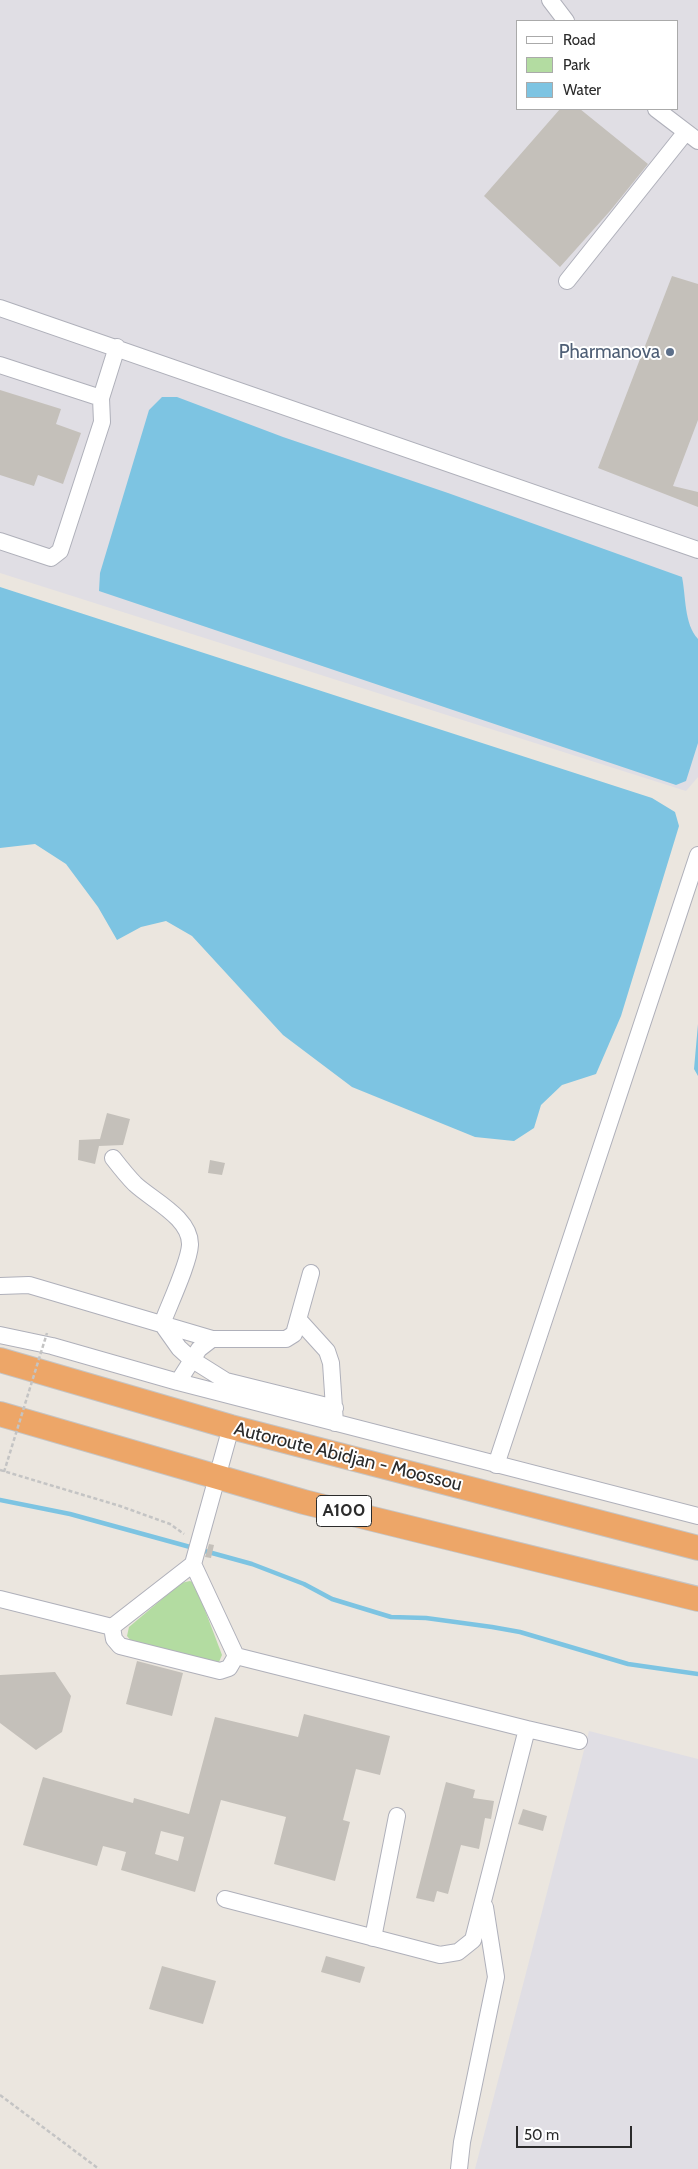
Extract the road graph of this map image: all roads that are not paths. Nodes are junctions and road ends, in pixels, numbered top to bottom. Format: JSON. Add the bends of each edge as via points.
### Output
{"nodes":[{"id":1,"x":550,"y":0,"type":"edge"},
{"id":2,"x":565,"y":20,"type":"edge"},
{"id":3,"x":657,"y":110,"type":"edge"},
{"id":4,"x":692,"y":137,"type":"edge"},
{"id":5,"x":567,"y":281,"type":"dead end"},
{"id":6,"x":0,"y":308,"type":"edge"},
{"id":7,"x":117,"y":347,"type":"junction"},
{"id":8,"x":0,"y":365,"type":"edge"},
{"id":9,"x":101,"y":398,"type":"junction"},
{"id":10,"x":0,"y":541,"type":"edge"},
{"id":11,"x":698,"y":550,"type":"edge"},
{"id":12,"x":698,"y":855,"type":"edge"},
{"id":13,"x":113,"y":1158,"type":"dead end"},
{"id":14,"x":311,"y":1273,"type":"dead end"},
{"id":15,"x":0,"y":1286,"type":"edge"},
{"id":16,"x":298,"y":1319,"type":"junction"},
{"id":17,"x":162,"y":1324,"type":"junction"},
{"id":18,"x":0,"y":1335,"type":"edge"},
{"id":19,"x":212,"y":1340,"type":"junction"},
{"id":20,"x":191,"y":1359,"type":"junction"},
{"id":21,"x":0,"y":1360,"type":"edge"},
{"id":22,"x":226,"y":1381,"type":"junction"},
{"id":23,"x":178,"y":1382,"type":"junction"},
{"id":24,"x":241,"y":1398,"type":"junction"},
{"id":25,"x":0,"y":1414,"type":"edge"},
{"id":26,"x":335,"y":1415,"type":"junction"},
{"id":27,"x":231,"y":1427,"type":"junction"},
{"id":28,"x":496,"y":1465,"type":"junction"},
{"id":29,"x":216,"y":1477,"type":"junction"},
{"id":30,"x":698,"y":1516,"type":"edge"},
{"id":31,"x":698,"y":1548,"type":"edge"},
{"id":32,"x":193,"y":1564,"type":"junction"},
{"id":33,"x":0,"y":1599,"type":"edge"},
{"id":34,"x":698,"y":1599,"type":"edge"},
{"id":35,"x":112,"y":1627,"type":"junction"},
{"id":36,"x":236,"y":1656,"type":"junction"},
{"id":37,"x":527,"y":1730,"type":"junction"},
{"id":38,"x":579,"y":1740,"type":"dead end"},
{"id":39,"x":398,"y":1816,"type":"dead end"},
{"id":40,"x":224,"y":1900,"type":"dead end"},
{"id":41,"x":484,"y":1900,"type":"junction"},
{"id":42,"x":373,"y":1938,"type":"junction"},
{"id":43,"x":459,"y":2169,"type":"edge"}],
"edges":[{"from":1,"to":2,"type":"street"},
{"from":3,"to":4,"type":"street"},
{"from":4,"to":5,"type":"street"},
{"from":6,"to":7,"type":"street"},
{"from":7,"to":9,"type":"street"},
{"from":7,"to":11,"type":"street"},
{"from":8,"to":9,"type":"street"},
{"from":9,"to":10,"type":"street","via":[[102,422],[60,551],[51,558]]},
{"from":12,"to":28,"type":"street"},
{"from":13,"to":17,"type":"street","via":[[136,1185],[179,1219],[188,1234],[188,1253]]},
{"from":14,"to":16,"type":"street"},
{"from":15,"to":17,"type":"street","via":[[29,1286]]},
{"from":16,"to":19,"type":"street","via":[[294,1334],[286,1339]]},
{"from":16,"to":26,"type":"street","via":[[327,1351],[333,1371]]},
{"from":17,"to":19,"type":"street"},
{"from":17,"to":20,"type":"street"},
{"from":18,"to":23,"type":"street","via":[[52,1346]]},
{"from":19,"to":20,"type":"street"},
{"from":20,"to":22,"type":"street"},
{"from":20,"to":23,"type":"street"},
{"from":21,"to":27,"type":"highway","name":"Autoroute Abidjan - Moossou"},
{"from":22,"to":24,"type":"street"},
{"from":22,"to":26,"type":"street"},
{"from":23,"to":24,"type":"street"},
{"from":24,"to":26,"type":"street"},
{"from":25,"to":29,"type":"highway","number":"A100"},
{"from":26,"to":28,"type":"street"},
{"from":27,"to":29,"type":"street"},
{"from":27,"to":31,"type":"highway","name":"Autoroute Abidjan - Moossou"},
{"from":28,"to":30,"type":"street"},
{"from":29,"to":32,"type":"street"},
{"from":29,"to":34,"type":"highway","number":"A100","via":[[304,1502]]},
{"from":32,"to":35,"type":"street"},
{"from":32,"to":36,"type":"street"},
{"from":33,"to":35,"type":"street"},
{"from":35,"to":36,"type":"street","via":[[114,1639],[120,1646],[220,1671],[229,1668]]},
{"from":36,"to":37,"type":"street"},
{"from":37,"to":38,"type":"street"},
{"from":37,"to":41,"type":"street"},
{"from":39,"to":42,"type":"street"},
{"from":40,"to":42,"type":"street"},
{"from":41,"to":42,"type":"street","via":[[474,1940],[458,1952],[440,1955]]},
{"from":41,"to":43,"type":"street","via":[[496,1977]]}]}
